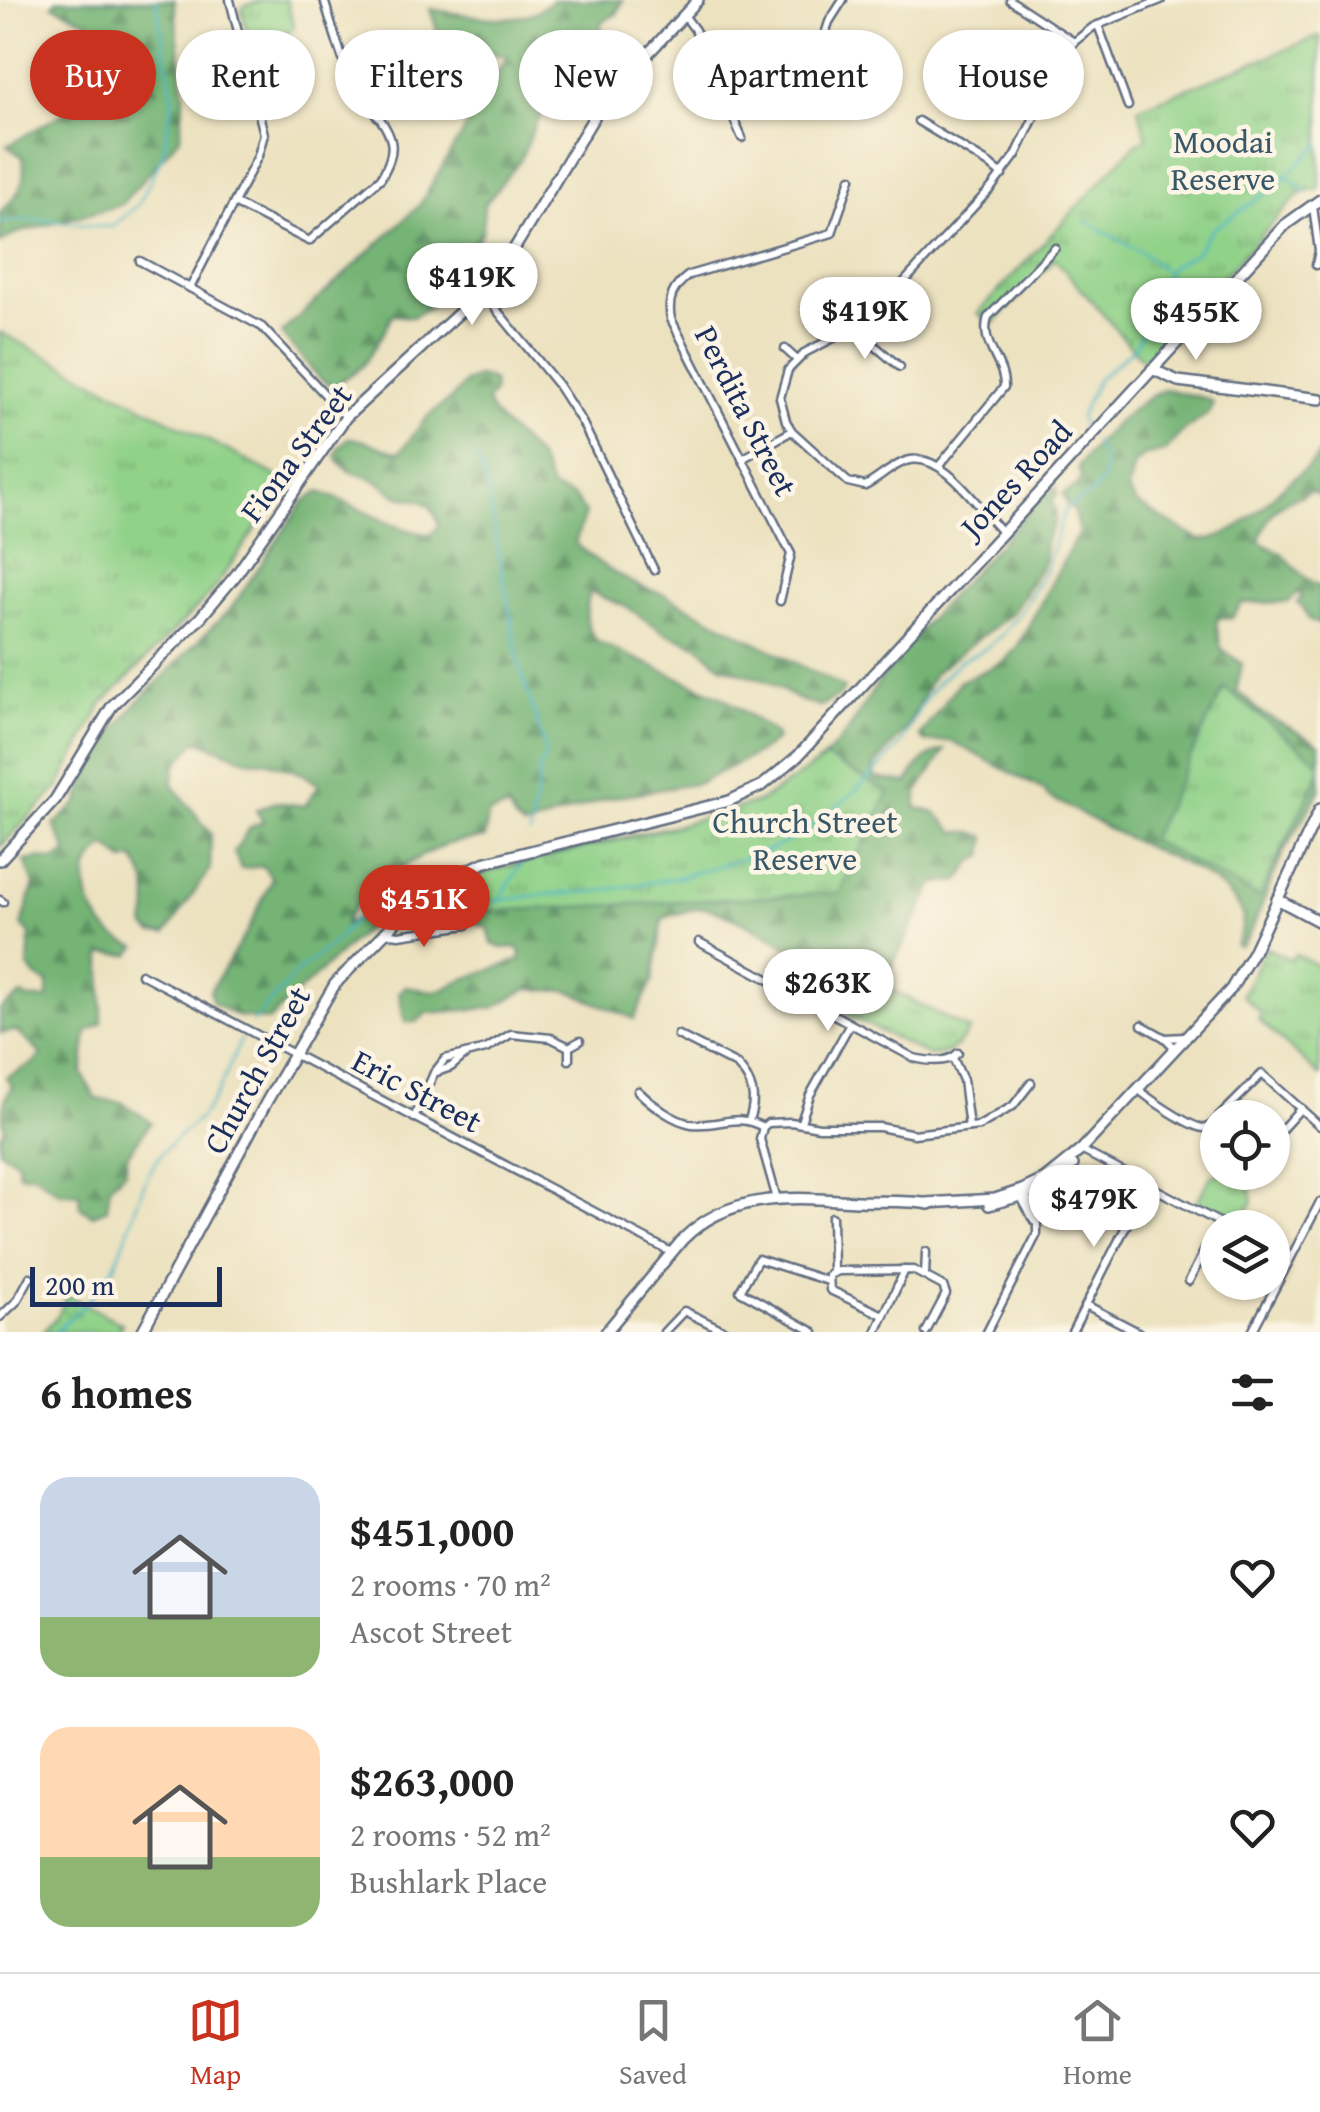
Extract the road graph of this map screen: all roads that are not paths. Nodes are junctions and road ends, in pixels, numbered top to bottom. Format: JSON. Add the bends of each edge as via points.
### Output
{"nodes":[{"id":1,"x":324,"y":0,"type":"edge"},
{"id":2,"x":698,"y":0,"type":"edge"},
{"id":3,"x":843,"y":0,"type":"edge"},
{"id":4,"x":1010,"y":0,"type":"edge"},
{"id":5,"x":1161,"y":0,"type":"edge"},
{"id":6,"x":233,"y":1,"type":"edge"},
{"id":7,"x":684,"y":15,"type":"junction"},
{"id":8,"x":1098,"y":25,"type":"junction"},
{"id":9,"x":826,"y":30,"type":"edge"},
{"id":10,"x":1056,"y":30,"type":"edge"},
{"id":11,"x":335,"y":33,"type":"edge"},
{"id":12,"x":1084,"y":35,"type":"edge"},
{"id":13,"x":1128,"y":106,"type":"dead end"},
{"id":14,"x":380,"y":120,"type":"edge"},
{"id":15,"x":1032,"y":120,"type":"edge"},
{"id":16,"x":918,"y":121,"type":"dead end"},
{"id":17,"x":742,"y":138,"type":"dead end"},
{"id":18,"x":1002,"y":175,"type":"junction"},
{"id":19,"x":851,"y":178,"type":"dead end"},
{"id":20,"x":1316,"y":202,"type":"edge"},
{"id":21,"x":234,"y":203,"type":"junction"},
{"id":22,"x":1055,"y":248,"type":"dead end"},
{"id":23,"x":140,"y":261,"type":"dead end"},
{"id":24,"x":1316,"y":265,"type":"dead end"},
{"id":25,"x":190,"y":288,"type":"junction"},
{"id":26,"x":482,"y":292,"type":"junction"},
{"id":27,"x":856,"y":329,"type":"junction"},
{"id":28,"x":785,"y":349,"type":"dead end"},
{"id":29,"x":797,"y":360,"type":"junction"},
{"id":30,"x":900,"y":367,"type":"dead end"},
{"id":31,"x":1152,"y":369,"type":"junction"},
{"id":32,"x":1320,"y":399,"type":"edge"},
{"id":33,"x":346,"y":418,"type":"junction"},
{"id":34,"x":792,"y":432,"type":"junction"},
{"id":35,"x":742,"y":460,"type":"junction"},
{"id":36,"x":939,"y":466,"type":"junction"},
{"id":37,"x":1002,"y":532,"type":"junction"},
{"id":38,"x":654,"y":570,"type":"dead end"},
{"id":39,"x":780,"y":601,"type":"dead end"},
{"id":40,"x":750,"y":792,"type":"joint"},
{"id":41,"x":1320,"y":810,"type":"edge"},
{"id":42,"x":0,"y":860,"type":"edge"},
{"id":43,"x":1278,"y":900,"type":"junction"},
{"id":44,"x":1320,"y":922,"type":"edge"},
{"id":45,"x":467,"y":925,"type":"dead end"},
{"id":46,"x":384,"y":932,"type":"junction"},
{"id":47,"x":700,"y":942,"type":"dead end"},
{"id":48,"x":141,"y":974,"type":"dead end"},
{"id":49,"x":1142,"y":1024,"type":"dead end"},
{"id":50,"x":850,"y":1026,"type":"junction"},
{"id":51,"x":678,"y":1035,"type":"dead end"},
{"id":52,"x":1189,"y":1036,"type":"junction"},
{"id":53,"x":1166,"y":1038,"type":"junction"},
{"id":54,"x":580,"y":1040,"type":"dead end"},
{"id":55,"x":569,"y":1047,"type":"junction"},
{"id":56,"x":1171,"y":1054,"type":"junction"},
{"id":57,"x":295,"y":1055,"type":"junction"},
{"id":58,"x":569,"y":1060,"type":"dead end"},
{"id":59,"x":1031,"y":1084,"type":"dead end"},
{"id":60,"x":1138,"y":1089,"type":"junction"},
{"id":61,"x":638,"y":1091,"type":"dead end"},
{"id":62,"x":1236,"y":1100,"type":"edge"},
{"id":63,"x":1301,"y":1108,"type":"junction"},
{"id":64,"x":414,"y":1118,"type":"junction"},
{"id":65,"x":749,"y":1120,"type":"junction"},
{"id":66,"x":1290,"y":1120,"type":"edge"},
{"id":67,"x":801,"y":1123,"type":"junction"},
{"id":68,"x":970,"y":1126,"type":"junction"},
{"id":69,"x":1320,"y":1126,"type":"edge"},
{"id":70,"x":762,"y":1127,"type":"junction"},
{"id":71,"x":1200,"y":1127,"type":"edge"},
{"id":72,"x":1082,"y":1150,"type":"junction"},
{"id":73,"x":1147,"y":1185,"type":"junction"},
{"id":74,"x":1024,"y":1195,"type":"junction"},
{"id":75,"x":777,"y":1198,"type":"junction"},
{"id":76,"x":1320,"y":1202,"type":"edge"},
{"id":77,"x":1200,"y":1212,"type":"edge"},
{"id":78,"x":832,"y":1217,"type":"dead end"},
{"id":79,"x":670,"y":1252,"type":"junction"},
{"id":80,"x":926,"y":1252,"type":"dead end"},
{"id":81,"x":1290,"y":1259,"type":"edge"},
{"id":82,"x":1200,"y":1261,"type":"edge"},
{"id":83,"x":905,"y":1270,"type":"junction"},
{"id":84,"x":833,"y":1271,"type":"junction"},
{"id":85,"x":924,"y":1276,"type":"junction"},
{"id":86,"x":30,"y":1277,"type":"dead end"},
{"id":87,"x":828,"y":1281,"type":"junction"},
{"id":88,"x":1189,"y":1282,"type":"dead end"},
{"id":89,"x":1269,"y":1300,"type":"edge"},
{"id":90,"x":0,"y":1304,"type":"edge"},
{"id":91,"x":1086,"y":1305,"type":"junction"},
{"id":92,"x":9,"y":1309,"type":"junction"},
{"id":93,"x":883,"y":1315,"type":"junction"},
{"id":94,"x":0,"y":1317,"type":"edge"},
{"id":95,"x":142,"y":1332,"type":"edge"},
{"id":96,"x":606,"y":1332,"type":"edge"},
{"id":97,"x":664,"y":1332,"type":"edge"},
{"id":98,"x":728,"y":1332,"type":"edge"},
{"id":99,"x":814,"y":1332,"type":"edge"},
{"id":100,"x":876,"y":1332,"type":"edge"},
{"id":101,"x":926,"y":1332,"type":"edge"},
{"id":102,"x":988,"y":1332,"type":"edge"},
{"id":103,"x":1072,"y":1332,"type":"edge"},
{"id":104,"x":1138,"y":1332,"type":"edge"},
{"id":105,"x":1252,"y":1332,"type":"edge"}],
"edges":[{"from":1,"to":11,"type":"street"},
{"from":2,"to":7,"type":"street","name":"Fiona Street"},
{"from":3,"to":9,"type":"street"},
{"from":4,"to":10,"type":"street"},
{"from":5,"to":8,"type":"street"},
{"from":6,"to":21,"type":"street","via":[[264,134]]},
{"from":7,"to":17,"type":"street"},
{"from":7,"to":26,"type":"street","name":"Fiona Street","via":[[603,102],[511,259]]},
{"from":8,"to":12,"type":"street"},
{"from":8,"to":13,"type":"street"},
{"from":14,"to":21,"type":"street","via":[[391,142],[381,178],[314,239],[303,240]]},
{"from":15,"to":18,"type":"street"},
{"from":16,"to":18,"type":"street"},
{"from":18,"to":27,"type":"street"},
{"from":19,"to":35,"type":"street","name":"Perdita Street","via":[[832,233],[688,275],[672,291],[671,319]]},
{"from":20,"to":24,"type":"street"},
{"from":20,"to":31,"type":"street","name":"Jones Road","via":[[1285,225]]},
{"from":21,"to":25,"type":"street"},
{"from":22,"to":36,"type":"street","via":[[988,316],[986,332],[1004,387]]},
{"from":23,"to":25,"type":"street"},
{"from":25,"to":33,"type":"street","via":[[262,327]]},
{"from":26,"to":33,"type":"street","name":"Fiona Street"},
{"from":26,"to":38,"type":"street","via":[[582,422]]},
{"from":27,"to":29,"type":"street"},
{"from":27,"to":30,"type":"street"},
{"from":28,"to":29,"type":"street"},
{"from":29,"to":34,"type":"street","via":[[780,398]]},
{"from":31,"to":32,"type":"street","via":[[1178,381]]},
{"from":31,"to":37,"type":"street","name":"Jones Road"},
{"from":33,"to":42,"type":"street","name":"Fiona Street","via":[[236,576],[112,706],[54,800]]},
{"from":34,"to":35,"type":"street"},
{"from":34,"to":36,"type":"street","via":[[854,486],[911,460]]},
{"from":35,"to":39,"type":"street","name":"Perdita Street","via":[[791,554]]},
{"from":36,"to":37,"type":"street"},
{"from":37,"to":40,"type":"street","name":"Jones Road","via":[[798,756]]},
{"from":40,"to":46,"type":"street","name":"Church Street","via":[[465,870],[422,895]]},
{"from":41,"to":43,"type":"street"},
{"from":43,"to":44,"type":"street"},
{"from":43,"to":52,"type":"street","via":[[1242,974]]},
{"from":45,"to":46,"type":"street"},
{"from":46,"to":57,"type":"street","name":"Church Street","via":[[335,984]]},
{"from":47,"to":50,"type":"street"},
{"from":48,"to":57,"type":"street","name":"Eric Street"},
{"from":49,"to":53,"type":"street"},
{"from":50,"to":67,"type":"street","via":[[810,1094]]},
{"from":50,"to":68,"type":"street","via":[[914,1058],[955,1056]]},
{"from":51,"to":65,"type":"street","via":[[744,1073],[754,1091]]},
{"from":52,"to":53,"type":"street"},
{"from":52,"to":56,"type":"street"},
{"from":53,"to":56,"type":"street"},
{"from":54,"to":55,"type":"street"},
{"from":55,"to":58,"type":"street"},
{"from":55,"to":64,"type":"street","via":[[511,1034],[466,1054],[434,1073]]},
{"from":56,"to":60,"type":"street"},
{"from":57,"to":64,"type":"street","name":"Eric Street"},
{"from":57,"to":95,"type":"street","name":"Church Street"},
{"from":59,"to":68,"type":"street","via":[[1003,1112]]},
{"from":60,"to":71,"type":"street"},
{"from":60,"to":72,"type":"street"},
{"from":61,"to":65,"type":"street","via":[[692,1124]]},
{"from":62,"to":63,"type":"street","via":[[1262,1074]]},
{"from":63,"to":66,"type":"street"},
{"from":63,"to":69,"type":"street"},
{"from":64,"to":79,"type":"street","name":"Eric Street"},
{"from":65,"to":70,"type":"street"},
{"from":67,"to":68,"type":"street","via":[[914,1134]]},
{"from":67,"to":70,"type":"street","via":[[774,1120]]},
{"from":70,"to":75,"type":"street"},
{"from":72,"to":73,"type":"street"},
{"from":72,"to":74,"type":"street","via":[[1059,1178]]},
{"from":73,"to":77,"type":"street"},
{"from":73,"to":91,"type":"street"},
{"from":74,"to":75,"type":"street","via":[[926,1203]]},
{"from":74,"to":102,"type":"street","via":[[1036,1216],[1035,1241]]},
{"from":75,"to":79,"type":"street","via":[[724,1209]]},
{"from":76,"to":81,"type":"street"},
{"from":78,"to":84,"type":"street"},
{"from":79,"to":96,"type":"street"},
{"from":80,"to":85,"type":"street"},
{"from":82,"to":88,"type":"street"},
{"from":83,"to":84,"type":"street"},
{"from":83,"to":85,"type":"street"},
{"from":83,"to":93,"type":"street"},
{"from":84,"to":87,"type":"street"},
{"from":85,"to":101,"type":"street","via":[[946,1289]]},
{"from":86,"to":92,"type":"street"},
{"from":87,"to":93,"type":"street","via":[[830,1290]]},
{"from":87,"to":99,"type":"street","via":[[758,1258],[740,1291]]},
{"from":89,"to":105,"type":"street"},
{"from":90,"to":92,"type":"street"},
{"from":91,"to":103,"type":"street"},
{"from":91,"to":104,"type":"street"},
{"from":92,"to":94,"type":"street"},
{"from":93,"to":100,"type":"street"},
{"from":97,"to":98,"type":"street","via":[[684,1311]]}]}
